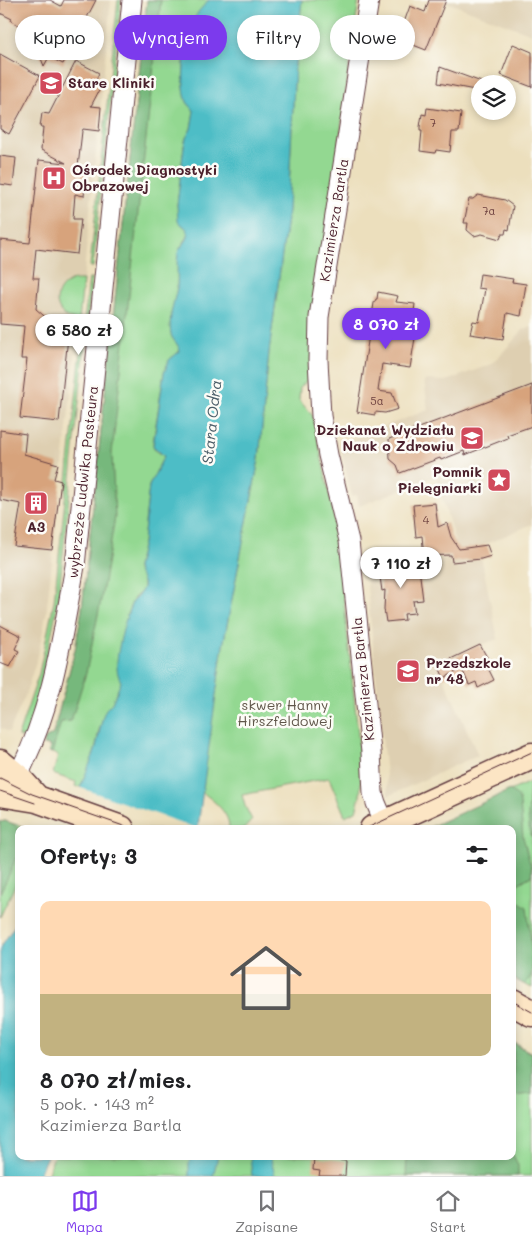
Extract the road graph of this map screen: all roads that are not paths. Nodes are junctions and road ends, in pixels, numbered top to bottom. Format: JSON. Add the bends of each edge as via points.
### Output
{"nodes":[{"id":1,"x":132,"y":0,"type":"edge"},
{"id":2,"x":369,"y":0,"type":"edge"},
{"id":3,"x":532,"y":756,"type":"edge"},
{"id":4,"x":5,"y":784,"type":"edge"},
{"id":5,"x":109,"y":825,"type":"edge"},
{"id":6,"x":379,"y":825,"type":"edge"},
{"id":7,"x":381,"y":825,"type":"edge"},
{"id":8,"x":516,"y":1004,"type":"edge"},
{"id":9,"x":532,"y":1013,"type":"edge"}],
"edges":[{"from":1,"to":4,"type":"street","name":"wybrzeże Ludwika Pasteura","via":[[75,566],[60,651],[44,716]]},
{"from":2,"to":6,"type":"street","name":"Kazimierza Bartla","via":[[319,317],[318,360],[321,416],[349,541]]},
{"from":3,"to":7,"type":"main road"},
{"from":4,"to":5,"type":"main road","via":[[49,804]]},
{"from":8,"to":9,"type":"main road"}]}
